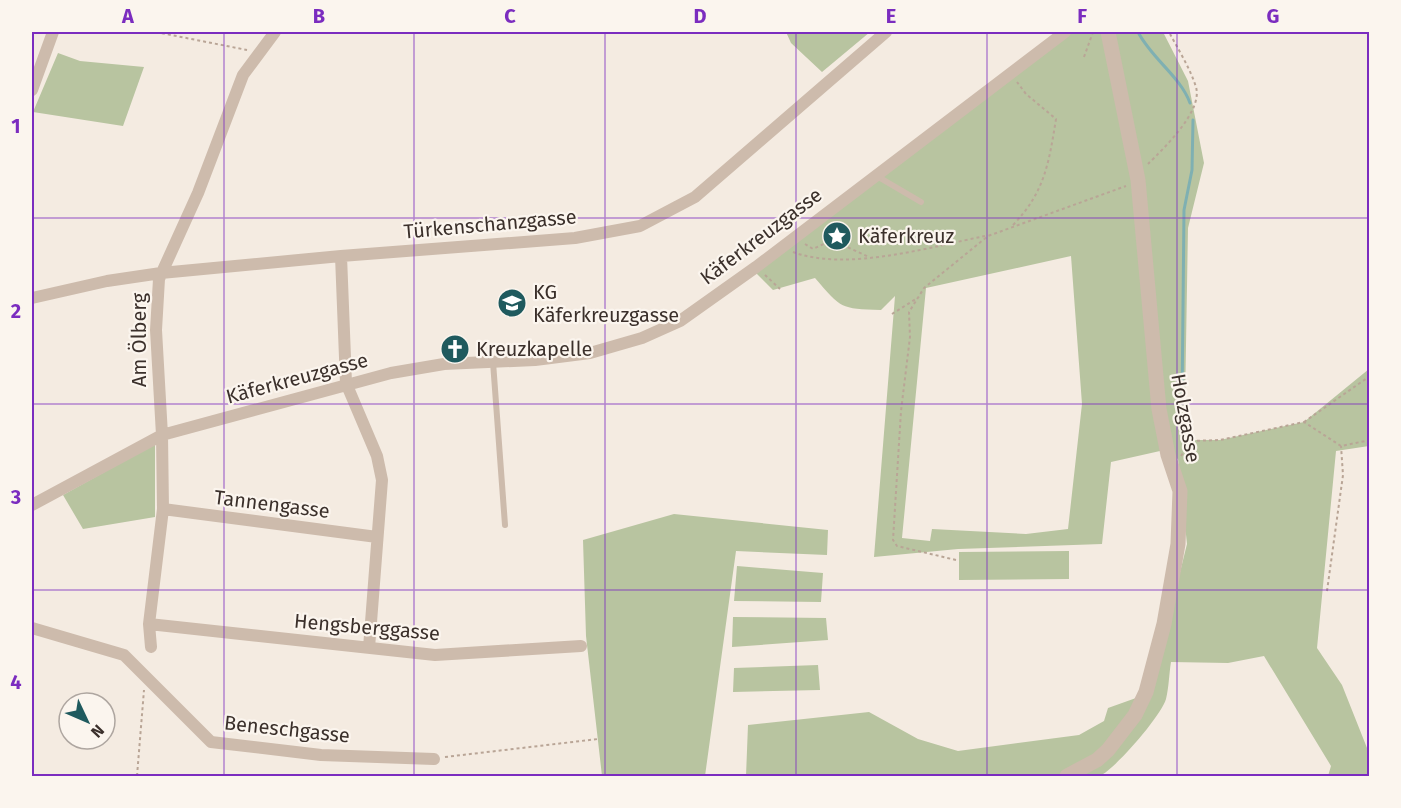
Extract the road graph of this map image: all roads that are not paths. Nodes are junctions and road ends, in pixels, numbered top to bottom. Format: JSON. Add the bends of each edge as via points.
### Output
{"nodes":[{"id":1,"x":53,"y":32,"type":"edge"},
{"id":2,"x":275,"y":32,"type":"edge"},
{"id":3,"x":886,"y":32,"type":"edge"},
{"id":4,"x":1065,"y":32,"type":"edge"},
{"id":5,"x":1108,"y":32,"type":"edge"},
{"id":6,"x":32,"y":90,"type":"edge"},
{"id":7,"x":874,"y":175,"type":"junction"},
{"id":8,"x":921,"y":202,"type":"dead end"},
{"id":9,"x":341,"y":256,"type":"junction"},
{"id":10,"x":160,"y":273,"type":"junction"},
{"id":11,"x":32,"y":298,"type":"edge"},
{"id":12,"x":493,"y":362,"type":"junction"},
{"id":13,"x":346,"y":383,"type":"junction"},
{"id":14,"x":162,"y":435,"type":"junction"},
{"id":15,"x":32,"y":505,"type":"edge"},
{"id":16,"x":163,"y":509,"type":"junction"},
{"id":17,"x":505,"y":525,"type":"dead end"},
{"id":18,"x":376,"y":537,"type":"junction"},
{"id":19,"x":149,"y":624,"type":"junction"},
{"id":20,"x":32,"y":628,"type":"edge"},
{"id":21,"x":581,"y":646,"type":"dead end"},
{"id":22,"x":151,"y":647,"type":"dead end"},
{"id":23,"x":369,"y":648,"type":"junction"},
{"id":24,"x":434,"y":759,"type":"road end"},
{"id":25,"x":1067,"y":777,"type":"edge"}],
"edges":[{"from":1,"to":6,"type":"street"},
{"from":2,"to":10,"type":"street","name":"Am Ölberg","via":[[243,75],[198,193]]},
{"from":3,"to":9,"type":"street","name":"Türkenschanzgasse","via":[[695,197],[640,226],[575,238]]},
{"from":4,"to":7,"type":"street","name":"Käferkreuzgasse"},
{"from":5,"to":25,"type":"street","name":"Holzgasse","via":[[1138,180],[1159,409],[1180,491],[1178,544],[1164,624],[1136,715],[1097,760]]},
{"from":7,"to":8,"type":"lane"},
{"from":7,"to":12,"type":"street","name":"Käferkreuzgasse","via":[[680,321],[642,338],[590,353]]},
{"from":9,"to":10,"type":"street","name":"Türkenschanzgasse"},
{"from":9,"to":13,"type":"street"},
{"from":10,"to":11,"type":"street","name":"Türkenschanzgasse"},
{"from":10,"to":14,"type":"street","name":"Am Ölberg","via":[[156,330]]},
{"from":12,"to":13,"type":"street","name":"Käferkreuzgasse","via":[[444,364]]},
{"from":12,"to":17,"type":"lane"},
{"from":13,"to":14,"type":"street","name":"Käferkreuzgasse"},
{"from":13,"to":18,"type":"street","via":[[377,456],[382,480]]},
{"from":14,"to":15,"type":"street","name":"Käferkreuzgasse"},
{"from":14,"to":16,"type":"street","name":"Am Ölberg"},
{"from":16,"to":18,"type":"street","name":"Tannengasse"},
{"from":16,"to":19,"type":"street","name":"Am Ölberg"},
{"from":18,"to":23,"type":"street"},
{"from":19,"to":22,"type":"street","name":"Am Ölberg"},
{"from":19,"to":23,"type":"street","name":"Hengsberggasse"},
{"from":20,"to":24,"type":"street","name":"Beneschgasse","via":[[124,655],[212,742],[321,755]]},
{"from":21,"to":23,"type":"street","name":"Hengsberggasse","via":[[435,655]]}]}
